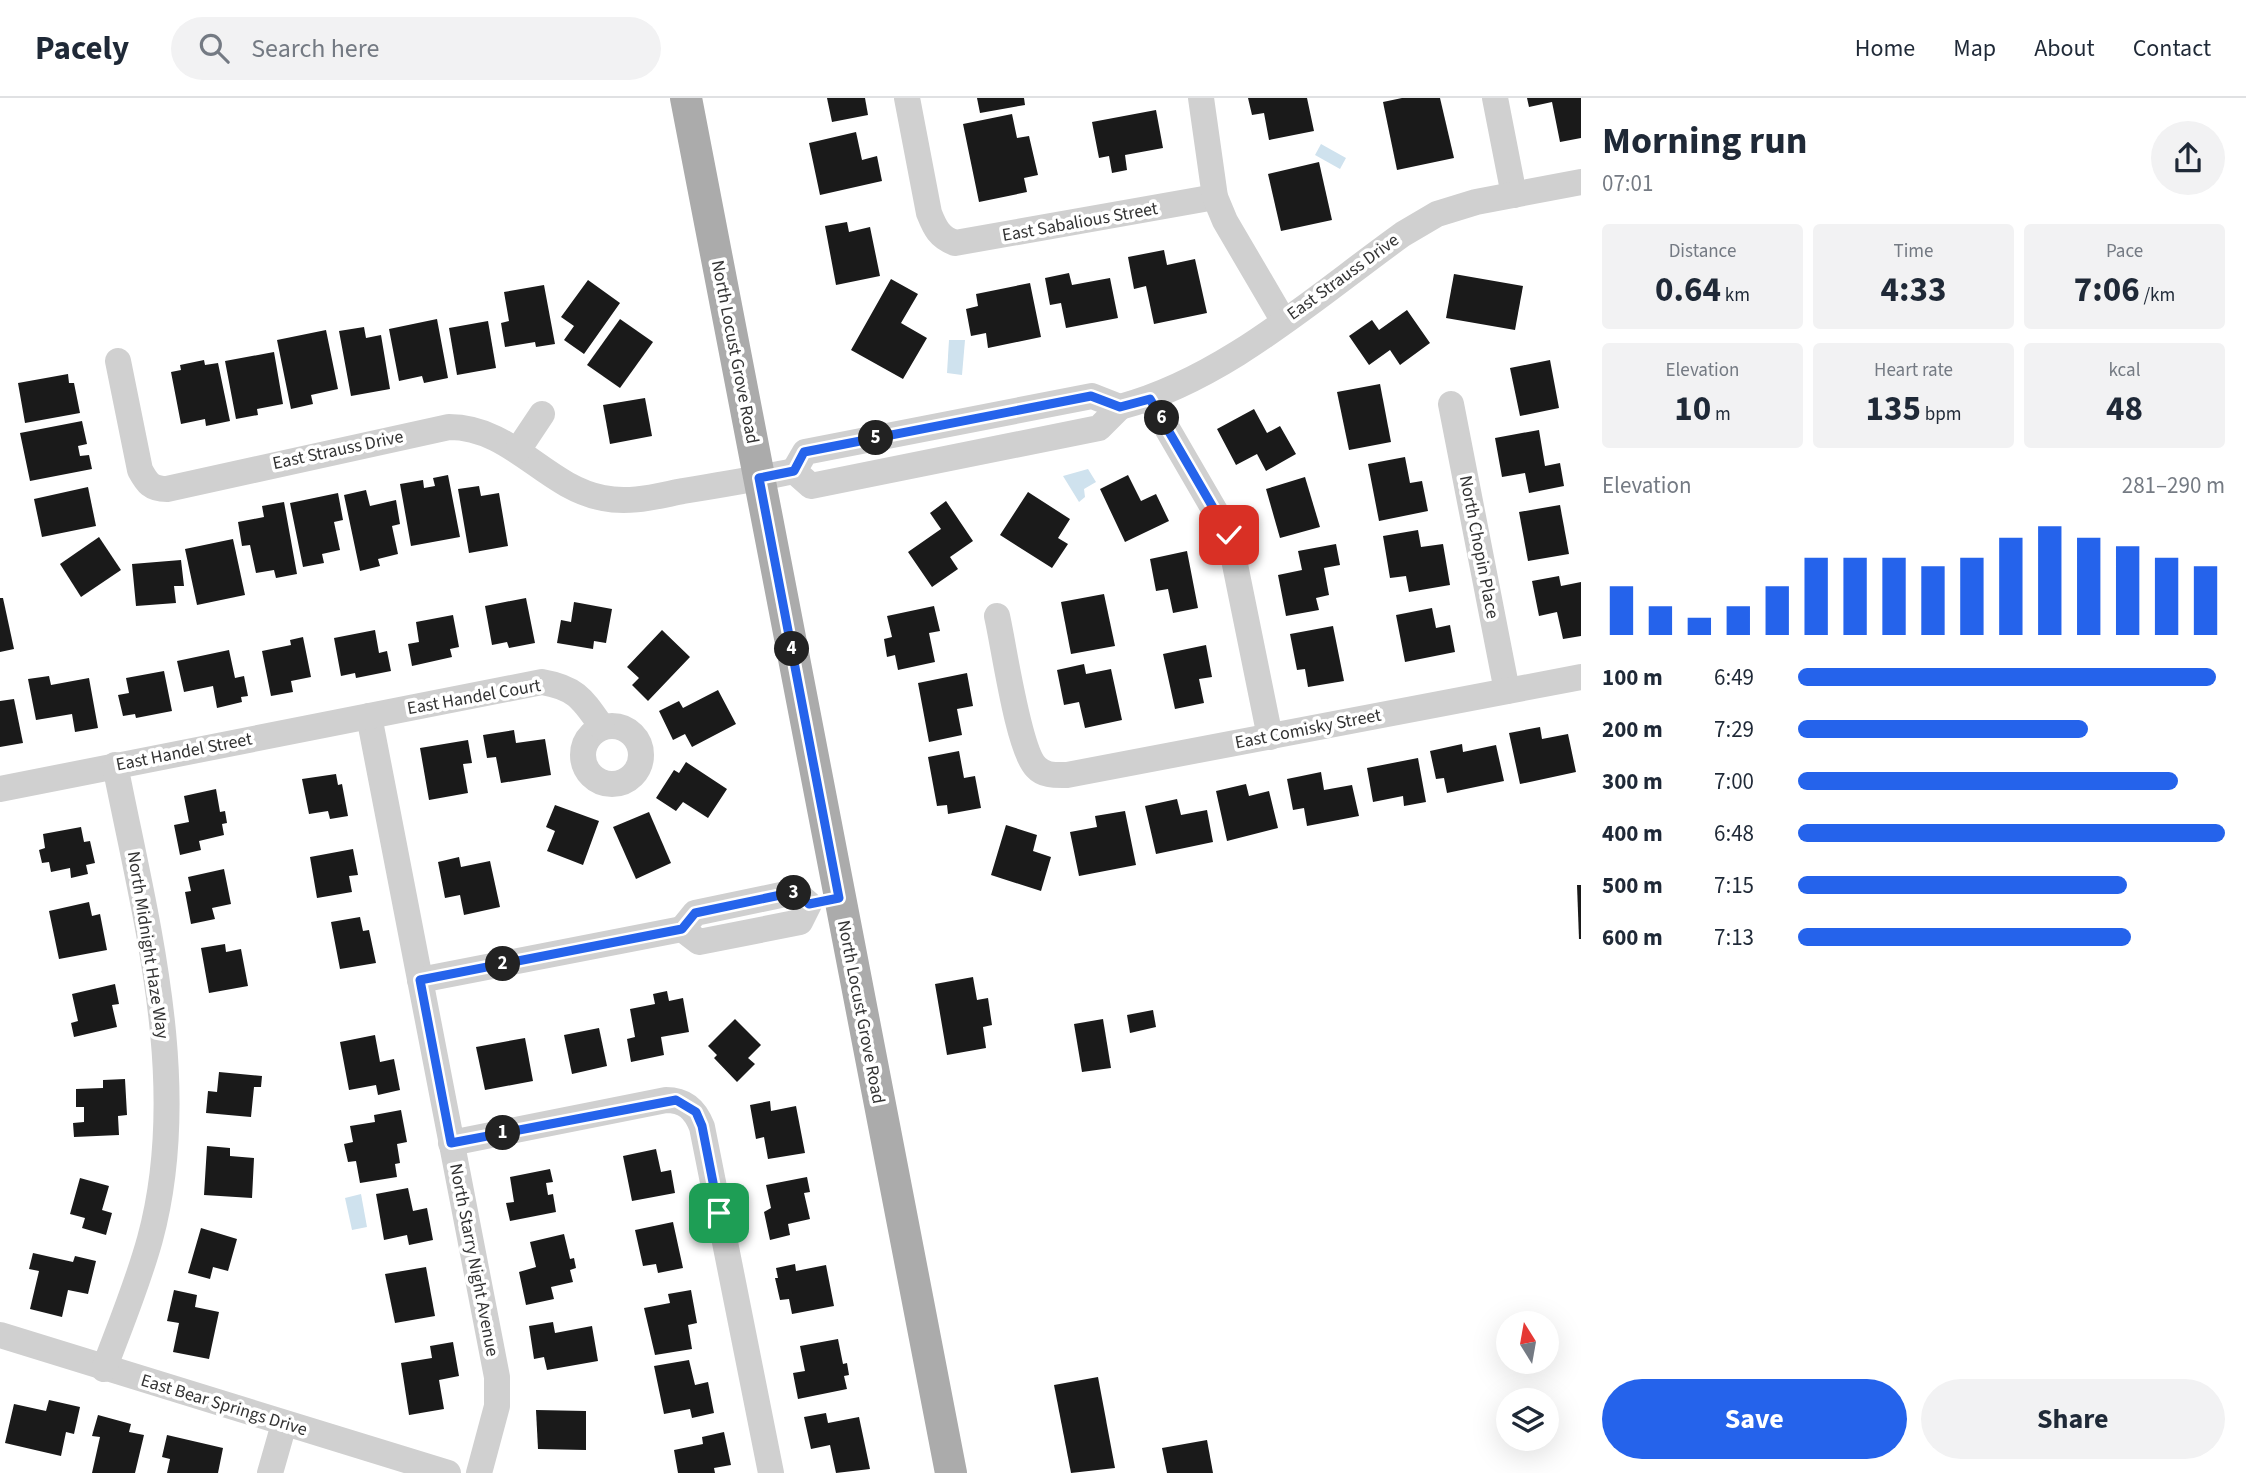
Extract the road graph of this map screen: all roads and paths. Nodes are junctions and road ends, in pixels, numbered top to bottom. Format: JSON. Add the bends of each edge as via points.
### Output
{"nodes":[{"id":1,"x":686,"y":98,"type":"edge"},
{"id":2,"x":907,"y":98,"type":"edge"},
{"id":3,"x":1201,"y":98,"type":"edge"},
{"id":4,"x":1495,"y":98,"type":"edge"},
{"id":5,"x":1581,"y":181,"type":"edge"},
{"id":6,"x":1514,"y":195,"type":"junction"},
{"id":7,"x":1215,"y":197,"type":"junction"},
{"id":8,"x":1283,"y":320,"type":"junction"},
{"id":9,"x":118,"y":361,"type":"dead end"},
{"id":10,"x":1150,"y":399,"type":"junction"},
{"id":11,"x":1451,"y":404,"type":"dead end"},
{"id":12,"x":542,"y":414,"type":"dead end"},
{"id":13,"x":518,"y":450,"type":"junction"},
{"id":14,"x":759,"y":478,"type":"junction"},
{"id":15,"x":997,"y":616,"type":"dead end"},
{"id":16,"x":1581,"y":677,"type":"edge"},
{"id":17,"x":1507,"y":691,"type":"junction"},
{"id":18,"x":369,"y":716,"type":"junction"},
{"id":19,"x":602,"y":727,"type":"dead end"},
{"id":20,"x":1270,"y":737,"type":"junction"},
{"id":21,"x":116,"y":765,"type":"junction"},
{"id":22,"x":0,"y":789,"type":"edge"},
{"id":23,"x":824,"y":901,"type":"junction"},
{"id":24,"x":420,"y":980,"type":"junction"},
{"id":25,"x":451,"y":1143,"type":"junction"},
{"id":26,"x":0,"y":1335,"type":"edge"},
{"id":27,"x":104,"y":1369,"type":"junction"},
{"id":28,"x":284,"y":1424,"type":"junction"},
{"id":29,"x":270,"y":1473,"type":"edge"},
{"id":30,"x":448,"y":1473,"type":"edge"},
{"id":31,"x":479,"y":1473,"type":"edge"},
{"id":32,"x":771,"y":1473,"type":"edge"},
{"id":33,"x":951,"y":1473,"type":"edge"}],
"edges":[{"from":1,"to":14,"type":"main road","name":"North Locust Grove Road"},
{"from":2,"to":7,"type":"street","name":"East Sabalious Street","via":[[929,213],[944,239],[966,243]]},
{"from":3,"to":7,"type":"street"},
{"from":4,"to":6,"type":"street"},
{"from":5,"to":6,"type":"street","name":"East Strauss Drive"},
{"from":6,"to":8,"type":"street","name":"East Strauss Drive","via":[[1437,214]]},
{"from":7,"to":8,"type":"street"},
{"from":8,"to":10,"type":"street","name":"East Strauss Drive","via":[[1206,374]]},
{"from":9,"to":13,"type":"street","name":"East Strauss Drive","via":[[139,470],[155,489],[449,427],[485,433]]},
{"from":10,"to":14,"type":"street","name":"East Strauss Drive","via":[[1120,407],[1099,428],[811,486],[794,471]]},
{"from":10,"to":20,"type":"street","via":[[1229,535]]},
{"from":11,"to":17,"type":"street","name":"North Chopin Place"},
{"from":12,"to":13,"type":"street"},
{"from":13,"to":14,"type":"street","name":"East Strauss Drive","via":[[569,485],[602,498],[641,499]]},
{"from":14,"to":23,"type":"main road","name":"North Locust Grove Road"},
{"from":15,"to":20,"type":"street","name":"East Comisky Street","via":[[1024,741],[1036,768],[1049,775]]},
{"from":16,"to":17,"type":"street","name":"East Comisky Street"},
{"from":17,"to":20,"type":"street","name":"East Comisky Street"},
{"from":18,"to":19,"type":"street","name":"East Handel Court","via":[[542,682],[564,686],[581,697]]},
{"from":18,"to":21,"type":"street","name":"East Handel Street"},
{"from":18,"to":24,"type":"street","name":"North Starry Night Avenue"},
{"from":21,"to":22,"type":"street","name":"East Handel Street"},
{"from":21,"to":27,"type":"street","name":"North Midnight Haze Way","via":[[164,1025],[165,1144],[151,1237]]},
{"from":23,"to":24,"type":"street","via":[[795,892],[695,913],[682,929]]},
{"from":23,"to":33,"type":"main road","name":"North Locust Grove Road"},
{"from":24,"to":25,"type":"street","name":"North Starry Night Avenue"},
{"from":25,"to":31,"type":"street","name":"North Starry Night Avenue","via":[[497,1377],[497,1406]]},
{"from":25,"to":32,"type":"street","via":[[666,1100],[696,1112]]},
{"from":26,"to":27,"type":"street","name":"East Bear Springs Drive"},
{"from":27,"to":28,"type":"street","name":"East Bear Springs Drive"},
{"from":28,"to":29,"type":"street"},
{"from":28,"to":30,"type":"street","name":"East Bear Springs Drive"}]}
